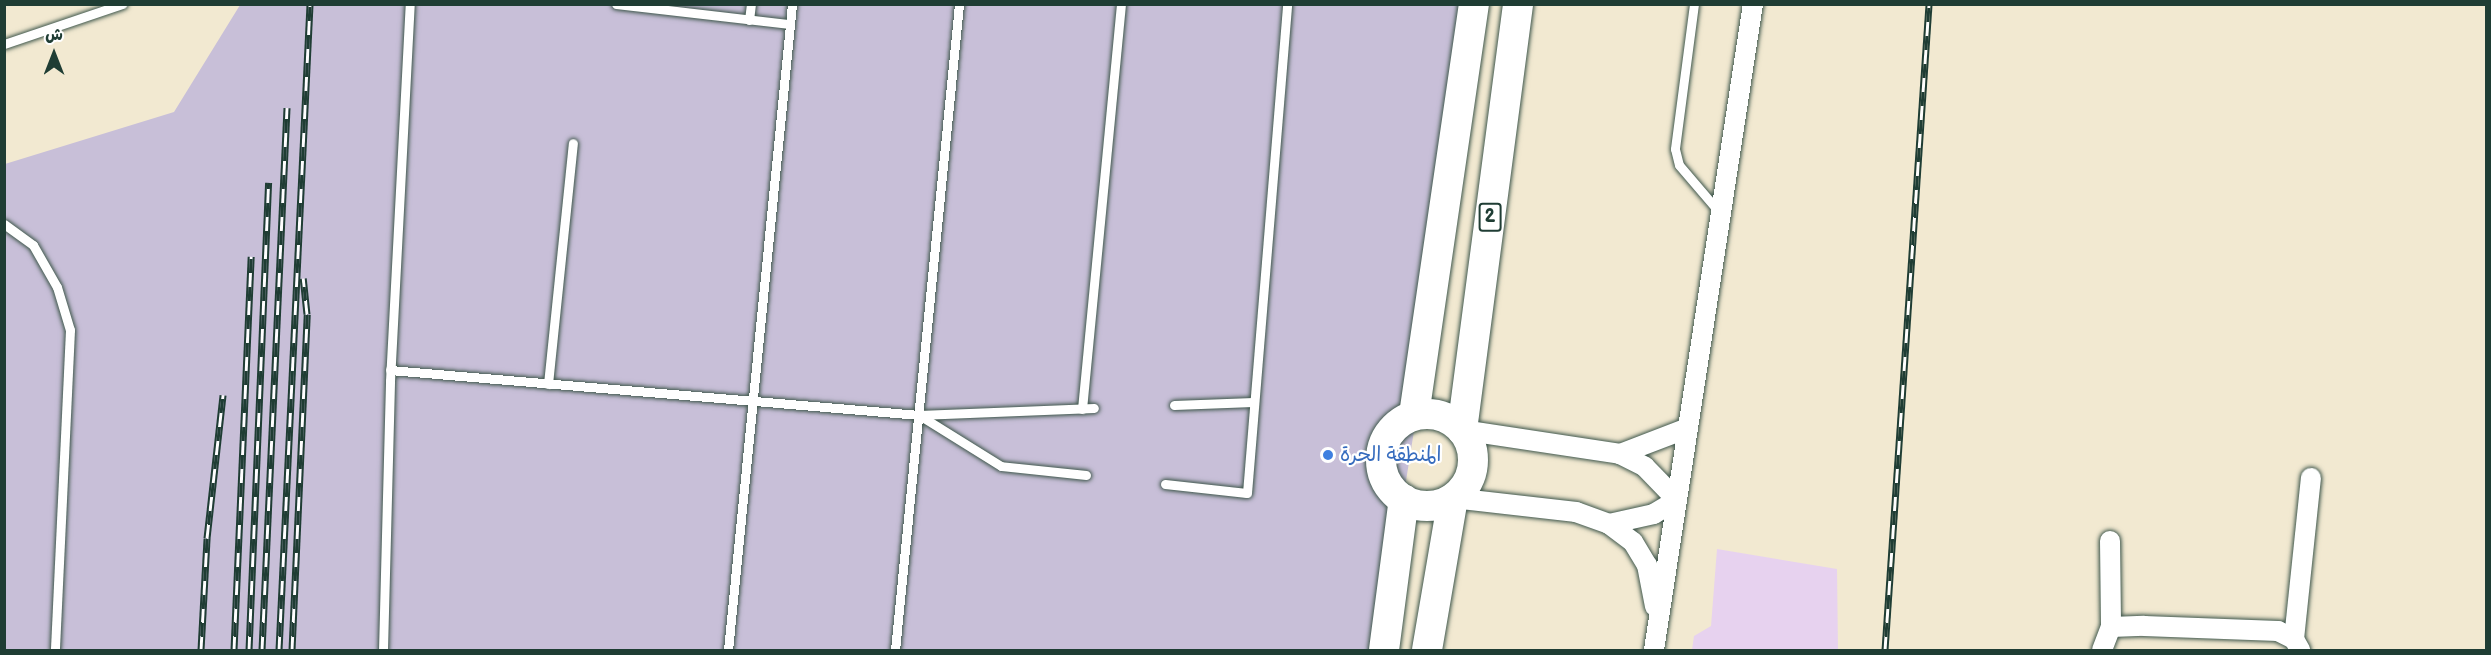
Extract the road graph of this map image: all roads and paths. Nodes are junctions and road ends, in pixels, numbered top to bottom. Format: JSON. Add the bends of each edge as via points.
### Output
{"nodes":[{"id":1,"x":122,"y":4,"type":"edge"},
{"id":2,"x":410,"y":4,"type":"edge"},
{"id":3,"x":616,"y":4,"type":"edge"},
{"id":4,"x":751,"y":4,"type":"edge"},
{"id":5,"x":792,"y":4,"type":"edge"},
{"id":6,"x":959,"y":4,"type":"edge"},
{"id":7,"x":1121,"y":4,"type":"edge"},
{"id":8,"x":1287,"y":4,"type":"edge"},
{"id":9,"x":1474,"y":4,"type":"edge"},
{"id":10,"x":1518,"y":4,"type":"edge"},
{"id":11,"x":1694,"y":4,"type":"edge"},
{"id":12,"x":1753,"y":4,"type":"edge"},
{"id":13,"x":749,"y":20,"type":"junction"},
{"id":14,"x":790,"y":24,"type":"junction"},
{"id":15,"x":4,"y":44,"type":"edge"},
{"id":16,"x":573,"y":143,"type":"dead end"},
{"id":17,"x":1721,"y":214,"type":"junction"},
{"id":18,"x":4,"y":224,"type":"edge"},
{"id":19,"x":390,"y":370,"type":"junction"},
{"id":20,"x":548,"y":384,"type":"junction"},
{"id":21,"x":753,"y":401,"type":"junction"},
{"id":22,"x":1253,"y":402,"type":"junction"},
{"id":23,"x":1174,"y":405,"type":"dead end"},
{"id":24,"x":1094,"y":408,"type":"dead end"},
{"id":25,"x":1082,"y":409,"type":"junction"},
{"id":26,"x":919,"y":415,"type":"junction"},
{"id":27,"x":1414,"y":415,"type":"junction"},
{"id":28,"x":1688,"y":428,"type":"junction"},
{"id":29,"x":1462,"y":430,"type":"junction"},
{"id":30,"x":1620,"y":454,"type":"junction"},
{"id":31,"x":1086,"y":475,"type":"dead end"},
{"id":32,"x":2311,"y":478,"type":"dead end"},
{"id":33,"x":1165,"y":484,"type":"dead end"},
{"id":34,"x":1453,"y":498,"type":"junction"},
{"id":35,"x":1404,"y":499,"type":"junction"},
{"id":36,"x":1677,"y":500,"type":"junction"},
{"id":37,"x":1609,"y":524,"type":"junction"},
{"id":38,"x":2110,"y":541,"type":"dead end"},
{"id":39,"x":2111,"y":627,"type":"junction"},
{"id":40,"x":1657,"y":628,"type":"junction"},
{"id":41,"x":2297,"y":645,"type":"edge"},
{"id":42,"x":55,"y":651,"type":"edge"},
{"id":43,"x":383,"y":651,"type":"edge"},
{"id":44,"x":728,"y":651,"type":"edge"},
{"id":45,"x":895,"y":651,"type":"edge"},
{"id":46,"x":1384,"y":651,"type":"edge"},
{"id":47,"x":1427,"y":651,"type":"edge"},
{"id":48,"x":1654,"y":651,"type":"edge"},
{"id":49,"x":2102,"y":651,"type":"edge"}],
"edges":[{"from":1,"to":15,"type":"lane"},
{"from":2,"to":19,"type":"lane"},
{"from":3,"to":13,"type":"lane"},
{"from":4,"to":13,"type":"lane"},
{"from":5,"to":14,"type":"lane"},
{"from":6,"to":26,"type":"lane"},
{"from":7,"to":25,"type":"lane"},
{"from":8,"to":22,"type":"lane"},
{"from":9,"to":27,"type":"main road"},
{"from":10,"to":29,"type":"main road","number":"2"},
{"from":11,"to":17,"type":"lane","via":[[1675,148],[1679,165]]},
{"from":12,"to":17,"type":"street"},
{"from":13,"to":14,"type":"lane"},
{"from":14,"to":21,"type":"lane"},
{"from":16,"to":20,"type":"lane"},
{"from":17,"to":28,"type":"street"},
{"from":18,"to":42,"type":"lane","via":[[33,245],[57,287],[70,330]]},
{"from":19,"to":20,"type":"lane"},
{"from":19,"to":43,"type":"lane"},
{"from":20,"to":21,"type":"lane"},
{"from":21,"to":26,"type":"lane"},
{"from":21,"to":44,"type":"lane"},
{"from":22,"to":23,"type":"lane"},
{"from":22,"to":33,"type":"lane","via":[[1247,493]]},
{"from":24,"to":25,"type":"lane"},
{"from":25,"to":26,"type":"lane"},
{"from":26,"to":31,"type":"lane","via":[[1001,466]]},
{"from":26,"to":45,"type":"lane"},
{"from":27,"to":29,"type":"main road","via":[[1432,414]]},
{"from":27,"to":35,"type":"main road","via":[[1389,433],[1380,462],[1388,483]]},
{"from":28,"to":30,"type":"street"},
{"from":28,"to":36,"type":"street"},
{"from":29,"to":30,"type":"street"},
{"from":29,"to":34,"type":"main road","via":[[1473,460],[1470,475]]},
{"from":30,"to":36,"type":"street","via":[[1645,467]]},
{"from":32,"to":41,"type":"street"},
{"from":34,"to":35,"type":"main road","via":[[1420,505]]},
{"from":34,"to":37,"type":"street","via":[[1576,512]]},
{"from":34,"to":47,"type":"main road"},
{"from":35,"to":46,"type":"main road"},
{"from":36,"to":37,"type":"street","via":[[1654,514]]},
{"from":36,"to":40,"type":"street"},
{"from":37,"to":40,"type":"street","via":[[1633,542],[1647,565]]},
{"from":38,"to":39,"type":"street"},
{"from":39,"to":41,"type":"street","via":[[2278,631]]},
{"from":39,"to":49,"type":"street"},
{"from":40,"to":48,"type":"street"}]}
